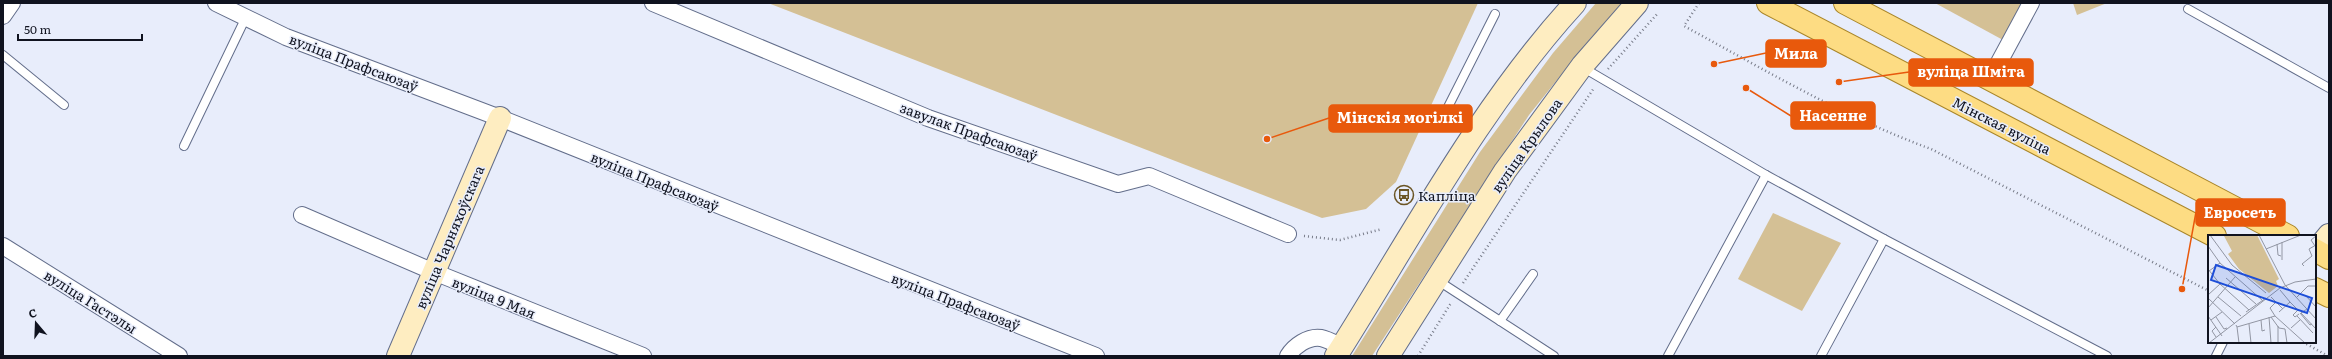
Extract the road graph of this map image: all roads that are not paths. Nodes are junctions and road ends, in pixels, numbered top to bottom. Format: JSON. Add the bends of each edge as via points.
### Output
{"nodes":[{"id":1,"x":12,"y":3,"type":"edge"},
{"id":2,"x":216,"y":3,"type":"edge"},
{"id":3,"x":653,"y":3,"type":"edge"},
{"id":4,"x":1575,"y":3,"type":"edge"},
{"id":5,"x":1637,"y":3,"type":"edge"},
{"id":6,"x":1768,"y":3,"type":"edge"},
{"id":7,"x":1845,"y":3,"type":"edge"},
{"id":8,"x":2031,"y":3,"type":"edge"},
{"id":9,"x":2188,"y":9,"type":"dead end"},
{"id":10,"x":1495,"y":14,"type":"dead end"},
{"id":11,"x":3,"y":16,"type":"edge"},
{"id":12,"x":246,"y":18,"type":"junction"},
{"id":13,"x":3,"y":55,"type":"edge"},
{"id":14,"x":1582,"y":66,"type":"junction"},
{"id":15,"x":1990,"y":79,"type":"junction"},
{"id":16,"x":2329,"y":88,"type":"edge"},
{"id":17,"x":64,"y":105,"type":"dead end"},
{"id":18,"x":1448,"y":107,"type":"dead end"},
{"id":19,"x":500,"y":118,"type":"junction"},
{"id":20,"x":184,"y":146,"type":"dead end"},
{"id":21,"x":1766,"y":175,"type":"junction"},
{"id":22,"x":302,"y":215,"type":"dead end"},
{"id":23,"x":1288,"y":234,"type":"road end"},
{"id":24,"x":2213,"y":235,"type":"edge"},
{"id":25,"x":2286,"y":235,"type":"edge"},
{"id":26,"x":1884,"y":239,"type":"junction"},
{"id":27,"x":3,"y":246,"type":"edge"},
{"id":28,"x":434,"y":272,"type":"junction"},
{"id":29,"x":1533,"y":274,"type":"dead end"},
{"id":30,"x":1437,"y":280,"type":"junction"},
{"id":31,"x":2316,"y":290,"type":"edge"},
{"id":32,"x":2329,"y":296,"type":"edge"},
{"id":33,"x":1500,"y":321,"type":"junction"},
{"id":34,"x":2222,"y":343,"type":"edge"},
{"id":35,"x":1339,"y":351,"type":"edge"},
{"id":36,"x":179,"y":356,"type":"edge"},
{"id":37,"x":398,"y":356,"type":"edge"},
{"id":38,"x":643,"y":356,"type":"edge"},
{"id":39,"x":1096,"y":356,"type":"edge"},
{"id":40,"x":1288,"y":356,"type":"edge"},
{"id":41,"x":1388,"y":356,"type":"edge"},
{"id":42,"x":1554,"y":356,"type":"edge"},
{"id":43,"x":1668,"y":356,"type":"edge"},
{"id":44,"x":1821,"y":356,"type":"edge"},
{"id":45,"x":2107,"y":356,"type":"edge"},
{"id":46,"x":2216,"y":356,"type":"edge"}],
"edges":[{"from":1,"to":11,"type":"street"},
{"from":2,"to":12,"type":"street","name":"вуліца Прафсаюзаў"},
{"from":3,"to":23,"type":"street","name":"завулак Прафсаюзаў","via":[[928,118],[1118,184],[1149,176]]},
{"from":4,"to":35,"type":"main road","via":[[1476,129]]},
{"from":5,"to":14,"type":"main road","name":"вуліца Крылова"},
{"from":6,"to":24,"type":"main road","name":"Мінская вуліца"},
{"from":7,"to":15,"type":"main road"},
{"from":8,"to":15,"type":"street"},
{"from":9,"to":16,"type":"lane"},
{"from":10,"to":18,"type":"lane"},
{"from":12,"to":19,"type":"street","name":"вуліца Прафсаюзаў","via":[[286,37]]},
{"from":12,"to":20,"type":"lane"},
{"from":13,"to":17,"type":"lane"},
{"from":14,"to":21,"type":"lane"},
{"from":14,"to":30,"type":"main road","name":"вуліца Крылова","via":[[1505,171]]},
{"from":15,"to":25,"type":"main road"},
{"from":19,"to":28,"type":"main road","name":"вуліца Чарняхоўскага"},
{"from":19,"to":39,"type":"street","name":"вуліца Прафсаюзаў"},
{"from":21,"to":26,"type":"lane"},
{"from":21,"to":43,"type":"lane"},
{"from":22,"to":28,"type":"street","name":"вуліца 9 Мая"},
{"from":26,"to":44,"type":"lane"},
{"from":26,"to":45,"type":"lane"},
{"from":27,"to":36,"type":"street","name":"вуліца Гастэлы"},
{"from":28,"to":37,"type":"main road","name":"вуліца Чарняхоўскага"},
{"from":28,"to":38,"type":"street","name":"вуліца 9 Мая"},
{"from":29,"to":33,"type":"lane"},
{"from":30,"to":33,"type":"lane"},
{"from":30,"to":41,"type":"main road","name":"вуліца Крылова"},
{"from":31,"to":32,"type":"main road"},
{"from":33,"to":42,"type":"lane"},
{"from":34,"to":46,"type":"lane"},
{"from":35,"to":40,"type":"street","via":[[1320,337],[1294,347]]}]}
